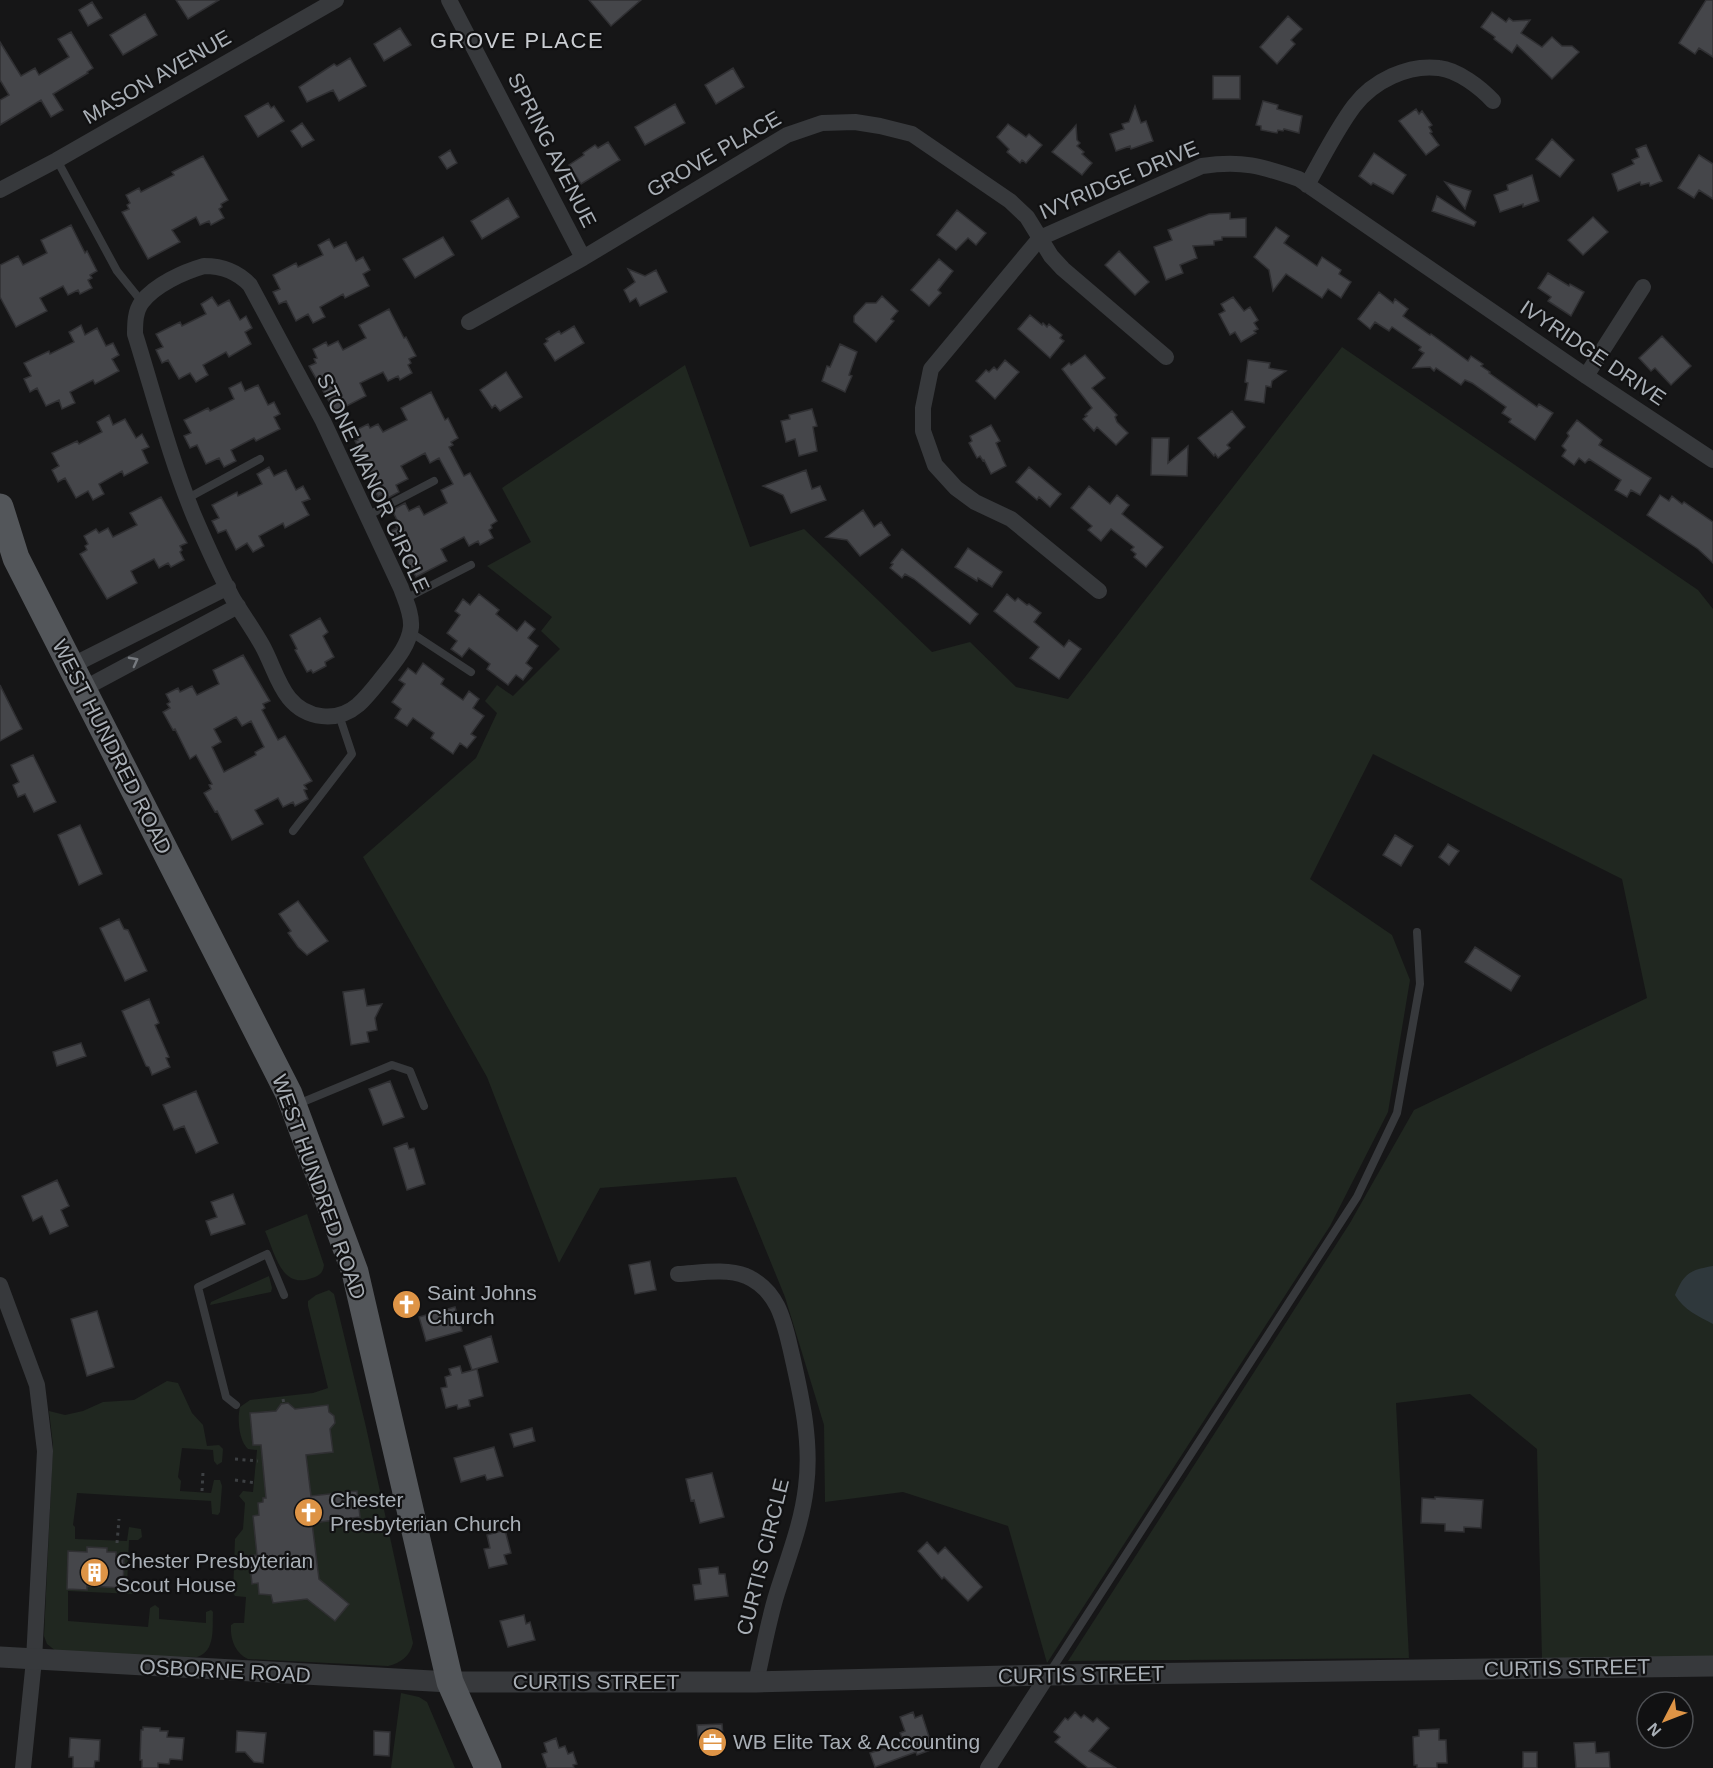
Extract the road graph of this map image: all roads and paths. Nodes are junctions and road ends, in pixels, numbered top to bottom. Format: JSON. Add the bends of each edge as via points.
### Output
{"nodes":[{"id":1,"x":336,"y":0,"type":"edge"},
{"id":2,"x":448,"y":0,"type":"edge"},
{"id":3,"x":1494,"y":101,"type":"dead end"},
{"id":4,"x":57,"y":160,"type":"junction"},
{"id":5,"x":1307,"y":185,"type":"junction"},
{"id":6,"x":0,"y":190,"type":"edge"},
{"id":7,"x":1040,"y":238,"type":"junction"},
{"id":8,"x":583,"y":258,"type":"junction"},
{"id":9,"x":1643,"y":287,"type":"dead end"},
{"id":10,"x":142,"y":302,"type":"junction"},
{"id":11,"x":469,"y":322,"type":"dead end"},
{"id":12,"x":1166,"y":357,"type":"dead end"},
{"id":13,"x":1586,"y":376,"type":"junction"},
{"id":14,"x":260,"y":459,"type":"dead end"},
{"id":15,"x":1713,"y":460,"type":"edge"},
{"id":16,"x":434,"y":481,"type":"dead end"},
{"id":17,"x":188,"y":498,"type":"junction"},
{"id":18,"x":0,"y":507,"type":"edge"},
{"id":19,"x":367,"y":516,"type":"junction"},
{"id":20,"x":471,"y":565,"type":"dead end"},
{"id":21,"x":228,"y":587,"type":"junction"},
{"id":22,"x":1099,"y":591,"type":"dead end"},
{"id":23,"x":405,"y":599,"type":"junction"},
{"id":24,"x":238,"y":606,"type":"junction"},
{"id":25,"x":410,"y":632,"type":"junction"},
{"id":26,"x":471,"y":672,"type":"dead end"},
{"id":27,"x":77,"y":677,"type":"junction"},
{"id":28,"x":339,"y":715,"type":"junction"},
{"id":29,"x":293,"y":831,"type":"dead end"},
{"id":30,"x":1418,"y":932,"type":"dead end"},
{"id":31,"x":293,"y":1106,"type":"junction"},
{"id":32,"x":424,"y":1106,"type":"dead end"},
{"id":33,"x":678,"y":1274,"type":"dead end"},
{"id":34,"x":0,"y":1284,"type":"edge"},
{"id":35,"x":284,"y":1295,"type":"dead end"},
{"id":36,"x":236,"y":1406,"type":"dead end"},
{"id":37,"x":235,"y":1459,"type":"dead end"},
{"id":38,"x":258,"y":1461,"type":"dead end"},
{"id":39,"x":203,"y":1472,"type":"dead end"},
{"id":40,"x":235,"y":1480,"type":"dead end"},
{"id":41,"x":256,"y":1483,"type":"dead end"},
{"id":42,"x":202,"y":1491,"type":"dead end"},
{"id":43,"x":119,"y":1519,"type":"dead end"},
{"id":44,"x":117,"y":1544,"type":"dead end"},
{"id":45,"x":0,"y":1657,"type":"edge"},
{"id":46,"x":34,"y":1660,"type":"junction"},
{"id":47,"x":1713,"y":1666,"type":"edge"},
{"id":48,"x":1048,"y":1675,"type":"junction"},
{"id":49,"x":450,"y":1682,"type":"junction"},
{"id":50,"x":756,"y":1682,"type":"junction"},
{"id":51,"x":23,"y":1768,"type":"edge"},
{"id":52,"x":488,"y":1768,"type":"edge"},
{"id":53,"x":988,"y":1768,"type":"edge"}],
"edges":[{"from":1,"to":4,"type":"street","name":"MASON AVENUE"},
{"from":2,"to":8,"type":"street","name":"SPRING AVENUE"},
{"from":3,"to":5,"type":"street","via":[[1478,86],[1440,68],[1397,73],[1374,86],[1353,106]]},
{"from":4,"to":6,"type":"street","name":"MASON AVENUE"},
{"from":4,"to":10,"type":"lane","via":[[117,271]]},
{"from":5,"to":7,"type":"street","name":"IVYRIDGE DRIVE","via":[[1261,165],[1229,162],[1202,166]]},
{"from":5,"to":13,"type":"street","name":"IVYRIDGE DRIVE"},
{"from":7,"to":8,"type":"street","name":"GROVE PLACE","via":[[1027,217],[1010,201],[912,134],[855,122],[822,123],[787,135]]},
{"from":7,"to":12,"type":"street","name":"GROVE PLACE","via":[[1063,269]]},
{"from":7,"to":22,"type":"street","name":"IVYRIDGE DRIVE","via":[[931,369],[923,431],[935,465],[956,488],[1011,519]]},
{"from":8,"to":11,"type":"street","name":"GROVE PLACE"},
{"from":9,"to":13,"type":"street"},
{"from":10,"to":17,"type":"street","via":[[135,319],[135,334]]},
{"from":10,"to":19,"type":"street","name":"STONE MANOR CIRCLE","via":[[180,275],[204,266],[229,270],[244,278],[322,421]]},
{"from":13,"to":15,"type":"street","name":"IVYRIDGE DRIVE"},
{"from":14,"to":17,"type":"lane"},
{"from":16,"to":19,"type":"lane"},
{"from":17,"to":21,"type":"street"},
{"from":18,"to":27,"type":"main road","name":"WEST HUNDRED ROAD","via":[[16,558]]},
{"from":19,"to":23,"type":"street","name":"STONE MANOR CIRCLE"},
{"from":20,"to":23,"type":"lane"},
{"from":21,"to":24,"type":"street"},
{"from":21,"to":27,"type":"street"},
{"from":23,"to":25,"type":"street","name":"STONE MANOR CIRCLE"},
{"from":27,"to":24,"type":"street","one_way":true},
{"from":24,"to":28,"type":"street","via":[[297,707],[315,716]]},
{"from":25,"to":26,"type":"lane"},
{"from":25,"to":28,"type":"street","via":[[397,658],[372,690],[356,706]]},
{"from":27,"to":31,"type":"main road","name":"WEST HUNDRED ROAD"},
{"from":28,"to":29,"type":"lane","via":[[352,754]]},
{"from":30,"to":48,"type":"lane","via":[[1420,984],[1397,1113],[1357,1197]]},
{"from":31,"to":32,"type":"lane","via":[[392,1065],[410,1071]]},
{"from":31,"to":49,"type":"main road","name":"WEST HUNDRED ROAD","via":[[355,1272]]},
{"from":33,"to":50,"type":"street","name":"CURTIS CIRCLE","via":[[730,1272],[759,1282],[778,1306],[799,1387],[808,1459],[806,1487]]},
{"from":34,"to":46,"type":"street","via":[[37,1385],[45,1451]]},
{"from":35,"to":36,"type":"lane","via":[[267,1254],[198,1287],[226,1397]]},
{"from":37,"to":38,"type":"path"},
{"from":39,"to":42,"type":"path"},
{"from":40,"to":41,"type":"path"},
{"from":43,"to":44,"type":"path"},
{"from":45,"to":46,"type":"street","name":"OSBORNE ROAD"},
{"from":46,"to":49,"type":"street","name":"OSBORNE ROAD"},
{"from":46,"to":51,"type":"street"},
{"from":47,"to":48,"type":"street","name":"CURTIS STREET"},
{"from":48,"to":50,"type":"street","name":"CURTIS STREET"},
{"from":48,"to":53,"type":"street"},
{"from":49,"to":50,"type":"street","name":"CURTIS STREET"},
{"from":49,"to":52,"type":"main road","name":"WEST HUNDRED ROAD"}]}
